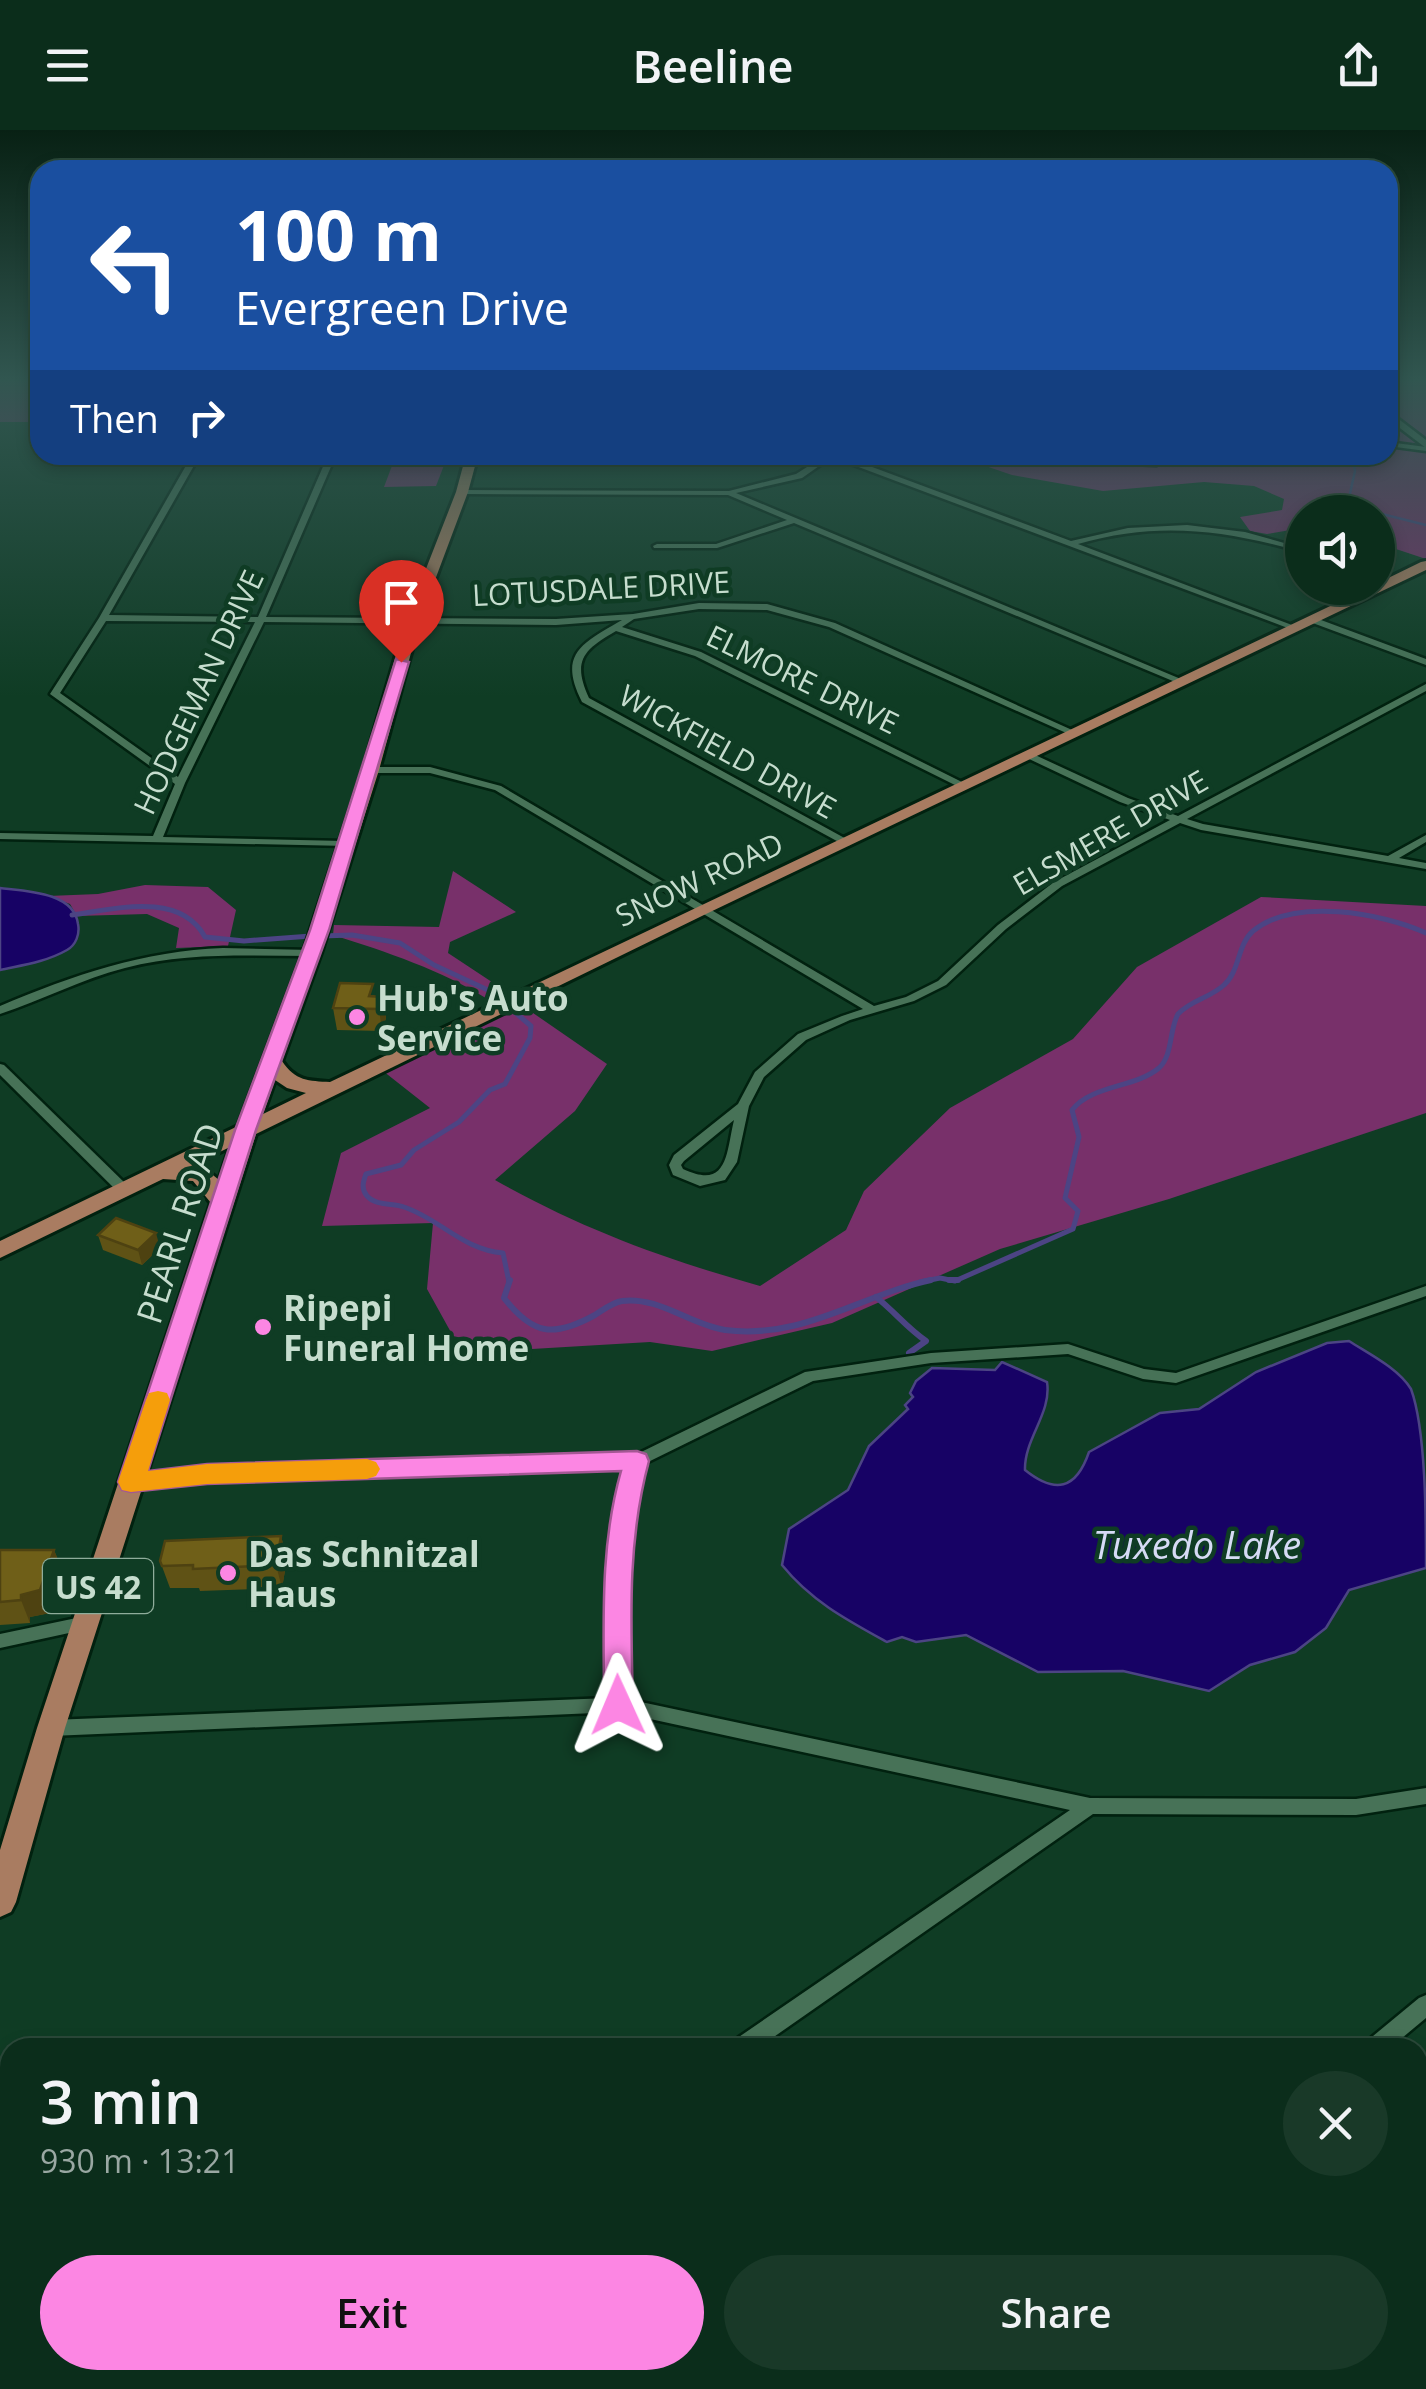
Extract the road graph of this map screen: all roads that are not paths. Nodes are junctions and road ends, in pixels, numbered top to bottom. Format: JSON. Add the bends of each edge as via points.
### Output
{"nodes":[{"id":1,"x":178,"y":486,"type":"edge"},
{"id":2,"x":318,"y":486,"type":"edge"},
{"id":3,"x":464,"y":486,"type":"edge"},
{"id":4,"x":756,"y":486,"type":"edge"},
{"id":5,"x":916,"y":486,"type":"edge"},
{"id":6,"x":462,"y":492,"type":"junction"},
{"id":7,"x":729,"y":493,"type":"junction"},
{"id":8,"x":794,"y":520,"type":"junction"},
{"id":9,"x":1070,"y":544,"type":"junction"},
{"id":10,"x":1285,"y":545,"type":"edge"},
{"id":11,"x":656,"y":546,"type":"dead end"},
{"id":12,"x":1426,"y":565,"type":"edge"},
{"id":13,"x":1395,"y":576,"type":"edge"},
{"id":14,"x":1340,"y":605,"type":"edge"},
{"id":15,"x":634,"y":617,"type":"junction"},
{"id":16,"x":103,"y":618,"type":"junction"},
{"id":17,"x":260,"y":619,"type":"junction"},
{"id":18,"x":413,"y":620,"type":"junction"},
{"id":19,"x":1314,"y":620,"type":"junction"},
{"id":20,"x":558,"y":622,"type":"junction"},
{"id":21,"x":616,"y":628,"type":"junction"},
{"id":22,"x":1296,"y":628,"type":"junction"},
{"id":23,"x":570,"y":630,"type":"dead end"},
{"id":24,"x":1426,"y":662,"type":"edge"},
{"id":25,"x":1183,"y":682,"type":"junction"},
{"id":26,"x":1426,"y":687,"type":"edge"},
{"id":27,"x":1076,"y":734,"type":"junction"},
{"id":28,"x":1030,"y":756,"type":"junction"},
{"id":29,"x":371,"y":770,"type":"junction"},
{"id":30,"x":180,"y":783,"type":"junction"},
{"id":31,"x":963,"y":786,"type":"junction"},
{"id":32,"x":1178,"y":819,"type":"junction"},
{"id":33,"x":0,"y":836,"type":"edge"},
{"id":34,"x":1426,"y":838,"type":"edge"},
{"id":35,"x":157,"y":840,"type":"junction"},
{"id":36,"x":846,"y":843,"type":"junction"},
{"id":37,"x":344,"y":844,"type":"junction"},
{"id":38,"x":1389,"y":860,"type":"junction"},
{"id":39,"x":1426,"y":866,"type":"edge"},
{"id":40,"x":700,"y":910,"type":"junction"},
{"id":41,"x":316,"y":941,"type":"junction"},
{"id":42,"x":0,"y":1010,"type":"edge"},
{"id":43,"x":872,"y":1010,"type":"junction"},
{"id":44,"x":272,"y":1060,"type":"junction"},
{"id":45,"x":0,"y":1068,"type":"edge"},
{"id":46,"x":6,"y":1083,"type":"edge"},
{"id":47,"x":336,"y":1086,"type":"junction"},
{"id":48,"x":743,"y":1106,"type":"junction"},
{"id":49,"x":246,"y":1130,"type":"junction"},
{"id":50,"x":156,"y":1174,"type":"junction"},
{"id":51,"x":124,"y":1190,"type":"junction"},
{"id":52,"x":222,"y":1203,"type":"junction"},
{"id":53,"x":0,"y":1250,"type":"edge"},
{"id":54,"x":1426,"y":1291,"type":"edge"},
{"id":55,"x":637,"y":1461,"type":"junction"},
{"id":56,"x":131,"y":1482,"type":"junction"},
{"id":57,"x":86,"y":1623,"type":"junction"},
{"id":58,"x":0,"y":1641,"type":"edge"},
{"id":59,"x":618,"y":1705,"type":"junction"},
{"id":60,"x":51,"y":1728,"type":"junction"},
{"id":61,"x":1426,"y":1796,"type":"edge"},
{"id":62,"x":1090,"y":1806,"type":"junction"},
{"id":63,"x":0,"y":1902,"type":"edge"},
{"id":64,"x":1426,"y":2005,"type":"edge"},
{"id":65,"x":754,"y":2038,"type":"edge"},
{"id":66,"x":1386,"y":2038,"type":"edge"}],
"edges":[{"from":1,"to":16,"type":"street"},
{"from":2,"to":17,"type":"street","name":"HODGEMAN DRIVE"},
{"from":3,"to":6,"type":"main road","name":"PEARL ROAD","number":"US 42"},
{"from":4,"to":7,"type":"street"},
{"from":5,"to":9,"type":"street"},
{"from":6,"to":7,"type":"street"},
{"from":6,"to":18,"type":"main road","name":"PEARL ROAD","number":"US 42"},
{"from":7,"to":8,"type":"street"},
{"from":8,"to":11,"type":"street","via":[[717,546]]},
{"from":8,"to":25,"type":"street"},
{"from":9,"to":10,"type":"street","via":[[1126,528],[1188,527],[1222,528]]},
{"from":9,"to":22,"type":"street"},
{"from":12,"to":13,"type":"main road","name":"SNOW ROAD"},
{"from":14,"to":19,"type":"main road","name":"SNOW ROAD"},
{"from":15,"to":20,"type":"street","name":"LOTUSDALE DRIVE"},
{"from":15,"to":21,"type":"street","name":"WICKFIELD DRIVE"},
{"from":15,"to":27,"type":"street","name":"LOTUSDALE DRIVE","via":[[731,604],[805,614]]},
{"from":16,"to":17,"type":"street","name":"LOTUSDALE DRIVE"},
{"from":16,"to":30,"type":"street","via":[[54,694]]},
{"from":17,"to":18,"type":"street","name":"LOTUSDALE DRIVE"},
{"from":17,"to":30,"type":"street","name":"HODGEMAN DRIVE"},
{"from":18,"to":20,"type":"street","name":"LOTUSDALE DRIVE"},
{"from":18,"to":29,"type":"main road","name":"PEARL ROAD","number":"US 42"},
{"from":19,"to":22,"type":"main road","name":"SNOW ROAD"},
{"from":19,"to":24,"type":"street"},
{"from":20,"to":23,"type":"street"},
{"from":21,"to":31,"type":"street","name":"ELMORE DRIVE","via":[[698,654]]},
{"from":21,"to":36,"type":"street","name":"WICKFIELD DRIVE","via":[[584,643],[577,656],[574,680],[585,700]]},
{"from":22,"to":25,"type":"main road","name":"SNOW ROAD"},
{"from":25,"to":27,"type":"main road","name":"SNOW ROAD"},
{"from":26,"to":32,"type":"street","name":"ELSMERE DRIVE"},
{"from":27,"to":28,"type":"main road","name":"SNOW ROAD"},
{"from":28,"to":31,"type":"main road","name":"SNOW ROAD"},
{"from":28,"to":32,"type":"street"},
{"from":29,"to":37,"type":"main road","name":"PEARL ROAD","number":"US 42"},
{"from":29,"to":40,"type":"street","via":[[430,770],[498,788]]},
{"from":30,"to":35,"type":"street","name":"HODGEMAN DRIVE"},
{"from":31,"to":36,"type":"main road","name":"SNOW ROAD"},
{"from":32,"to":38,"type":"street"},
{"from":32,"to":43,"type":"street","name":"ELSMERE DRIVE","via":[[1041,895],[942,983]]},
{"from":33,"to":35,"type":"street"},
{"from":34,"to":38,"type":"street"},
{"from":35,"to":37,"type":"street"},
{"from":36,"to":40,"type":"main road","name":"SNOW ROAD"},
{"from":37,"to":41,"type":"main road","name":"PEARL ROAD","number":"US 42"},
{"from":38,"to":39,"type":"street"},
{"from":40,"to":43,"type":"street"},
{"from":40,"to":47,"type":"main road","name":"SNOW ROAD"},
{"from":41,"to":42,"type":"street","via":[[141,960]]},
{"from":41,"to":44,"type":"main road","name":"PEARL ROAD","number":"US 42"},
{"from":43,"to":48,"type":"street","name":"ELSMERE DRIVE","via":[[785,1048],[759,1075]]},
{"from":44,"to":47,"type":"main road","via":[[296,1086]]},
{"from":44,"to":49,"type":"main road","name":"PEARL ROAD","number":"US 42"},
{"from":45,"to":46,"type":"street"},
{"from":46,"to":51,"type":"street"},
{"from":47,"to":49,"type":"main road","name":"SNOW ROAD"},
{"from":48,"to":48,"type":"street","name":"ELSMERE DRIVE","via":[[731,1162],[720,1177],[700,1182],[678,1172],[679,1158]]},
{"from":49,"to":50,"type":"main road","name":"SNOW ROAD"},
{"from":49,"to":52,"type":"main road","name":"PEARL ROAD","number":"US 42"},
{"from":50,"to":51,"type":"main road","name":"SNOW ROAD"},
{"from":50,"to":52,"type":"main road","via":[[205,1176]]},
{"from":51,"to":53,"type":"main road","name":"SNOW ROAD"},
{"from":52,"to":56,"type":"main road","name":"PEARL ROAD","number":"US 42"},
{"from":54,"to":55,"type":"street","via":[[1176,1378],[1068,1349],[931,1358],[810,1376]]},
{"from":55,"to":56,"type":"street"},
{"from":55,"to":59,"type":"street","via":[[617,1568]]},
{"from":56,"to":57,"type":"main road","name":"PEARL ROAD","number":"US 42"},
{"from":57,"to":58,"type":"street"},
{"from":57,"to":60,"type":"main road","name":"PEARL ROAD","number":"US 42"},
{"from":59,"to":60,"type":"street"},
{"from":59,"to":62,"type":"street"},
{"from":60,"to":63,"type":"main road","name":"PEARL ROAD","number":"US 42"},
{"from":61,"to":62,"type":"street","via":[[1356,1807]]},
{"from":62,"to":65,"type":"street"},
{"from":64,"to":66,"type":"street"}]}
